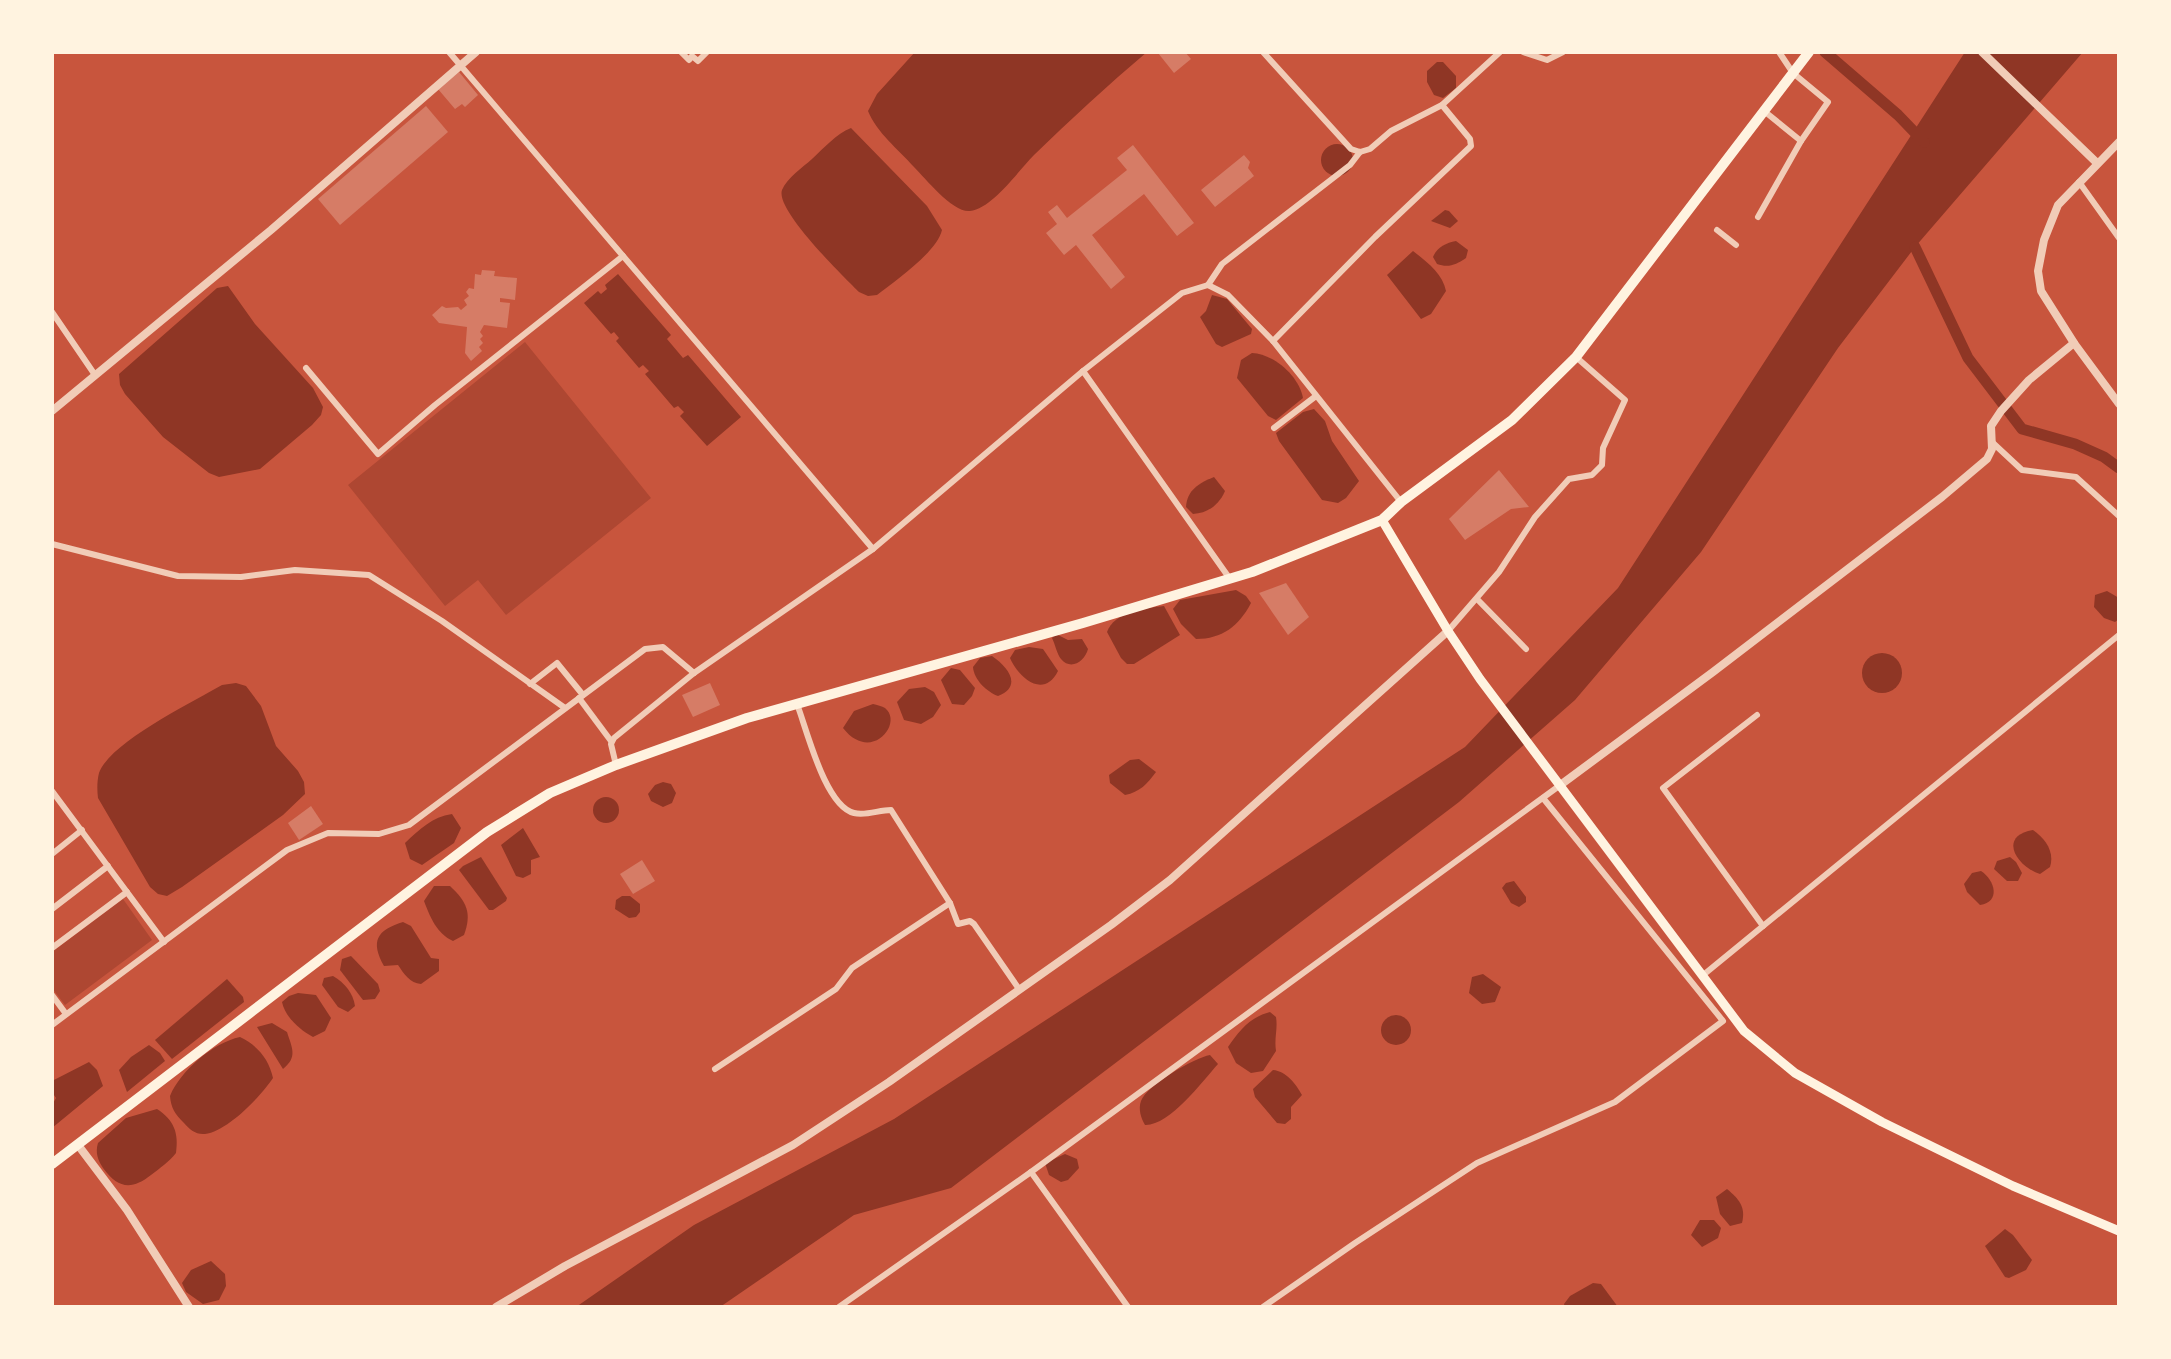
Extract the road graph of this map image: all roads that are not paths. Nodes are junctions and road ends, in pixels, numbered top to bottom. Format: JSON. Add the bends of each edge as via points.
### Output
{"nodes":[{"id":1,"x":449,"y":52,"type":"edge"},
{"id":2,"x":476,"y":52,"type":"edge"},
{"id":3,"x":681,"y":52,"type":"edge"},
{"id":4,"x":707,"y":52,"type":"edge"},
{"id":5,"x":1263,"y":52,"type":"edge"},
{"id":6,"x":1500,"y":52,"type":"edge"},
{"id":7,"x":1523,"y":52,"type":"edge"},
{"id":8,"x":1563,"y":52,"type":"edge"},
{"id":9,"x":1779,"y":52,"type":"edge"},
{"id":10,"x":1982,"y":52,"type":"edge"},
{"id":11,"x":1806,"y":55,"type":"edge"},
{"id":12,"x":461,"y":66,"type":"junction"},
{"id":13,"x":1793,"y":73,"type":"junction"},
{"id":14,"x":1442,"y":105,"type":"junction"},
{"id":15,"x":1764,"y":111,"type":"junction"},
{"id":16,"x":1801,"y":141,"type":"junction"},
{"id":17,"x":2119,"y":142,"type":"edge"},
{"id":18,"x":1360,"y":152,"type":"junction"},
{"id":19,"x":2097,"y":163,"type":"junction"},
{"id":20,"x":2079,"y":182,"type":"junction"},
{"id":21,"x":1758,"y":217,"type":"dead end"},
{"id":22,"x":1717,"y":230,"type":"dead end"},
{"id":23,"x":2119,"y":238,"type":"edge"},
{"id":24,"x":1736,"y":245,"type":"dead end"},
{"id":25,"x":623,"y":256,"type":"junction"},
{"id":26,"x":1208,"y":285,"type":"junction"},
{"id":27,"x":52,"y":312,"type":"edge"},
{"id":28,"x":1273,"y":341,"type":"junction"},
{"id":29,"x":2074,"y":343,"type":"junction"},
{"id":30,"x":1576,"y":357,"type":"junction"},
{"id":31,"x":306,"y":368,"type":"dead end"},
{"id":32,"x":1083,"y":371,"type":"junction"},
{"id":33,"x":95,"y":375,"type":"junction"},
{"id":34,"x":1316,"y":396,"type":"junction"},
{"id":35,"x":2119,"y":404,"type":"edge"},
{"id":36,"x":52,"y":411,"type":"edge"},
{"id":37,"x":1274,"y":428,"type":"dead end"},
{"id":38,"x":1990,"y":440,"type":"junction"},
{"id":39,"x":1401,"y":502,"type":"junction"},
{"id":40,"x":2119,"y":516,"type":"edge"},
{"id":41,"x":1382,"y":520,"type":"junction"},
{"id":42,"x":52,"y":544,"type":"edge"},
{"id":43,"x":873,"y":549,"type":"junction"},
{"id":44,"x":1230,"y":579,"type":"junction"},
{"id":45,"x":1477,"y":599,"type":"junction"},
{"id":46,"x":1448,"y":631,"type":"junction"},
{"id":47,"x":2119,"y":635,"type":"edge"},
{"id":48,"x":1526,"y":649,"type":"dead end"},
{"id":49,"x":694,"y":673,"type":"junction"},
{"id":50,"x":530,"y":684,"type":"junction"},
{"id":51,"x":581,"y":696,"type":"junction"},
{"id":52,"x":797,"y":704,"type":"junction"},
{"id":53,"x":565,"y":708,"type":"junction"},
{"id":54,"x":1757,"y":715,"type":"dead end"},
{"id":55,"x":611,"y":741,"type":"junction"},
{"id":56,"x":616,"y":765,"type":"junction"},
{"id":57,"x":1559,"y":786,"type":"junction"},
{"id":58,"x":52,"y":791,"type":"edge"},
{"id":59,"x":1543,"y":798,"type":"junction"},
{"id":60,"x":82,"y":830,"type":"junction"},
{"id":61,"x":52,"y":854,"type":"edge"},
{"id":62,"x":108,"y":866,"type":"junction"},
{"id":63,"x":127,"y":892,"type":"junction"},
{"id":64,"x":950,"y":903,"type":"junction"},
{"id":65,"x":52,"y":909,"type":"edge"},
{"id":66,"x":1763,"y":926,"type":"junction"},
{"id":67,"x":164,"y":942,"type":"junction"},
{"id":68,"x":52,"y":948,"type":"edge"},
{"id":69,"x":1702,"y":976,"type":"junction"},
{"id":70,"x":1019,"y":989,"type":"junction"},
{"id":71,"x":52,"y":995,"type":"edge"},
{"id":72,"x":66,"y":1014,"type":"junction"},
{"id":73,"x":52,"y":1025,"type":"edge"},
{"id":74,"x":715,"y":1069,"type":"dead end"},
{"id":75,"x":78,"y":1145,"type":"junction"},
{"id":76,"x":52,"y":1164,"type":"edge"},
{"id":77,"x":1031,"y":1172,"type":"junction"},
{"id":78,"x":2119,"y":1231,"type":"edge"},
{"id":79,"x":189,"y":1307,"type":"edge"},
{"id":80,"x":496,"y":1307,"type":"edge"},
{"id":81,"x":839,"y":1307,"type":"edge"},
{"id":82,"x":1128,"y":1307,"type":"edge"},
{"id":83,"x":1263,"y":1307,"type":"edge"}],
"edges":[{"from":1,"to":12,"type":"street"},
{"from":2,"to":12,"type":"street"},
{"from":3,"to":4,"type":"street","via":[[698,61]]},
{"from":5,"to":18,"type":"street","via":[[1351,149]]},
{"from":6,"to":14,"type":"street"},
{"from":7,"to":8,"type":"street","via":[[1547,60]]},
{"from":9,"to":13,"type":"street"},
{"from":10,"to":19,"type":"street"},
{"from":11,"to":13,"type":"main road"},
{"from":12,"to":25,"type":"street"},
{"from":12,"to":33,"type":"street"},
{"from":13,"to":15,"type":"main road"},
{"from":13,"to":16,"type":"street","via":[[1828,102]]},
{"from":14,"to":18,"type":"street"},
{"from":14,"to":28,"type":"street","via":[[1471,146]]},
{"from":15,"to":16,"type":"street"},
{"from":15,"to":30,"type":"main road"},
{"from":16,"to":21,"type":"street"},
{"from":17,"to":19,"type":"street"},
{"from":18,"to":26,"type":"street","via":[[1222,264]]},
{"from":19,"to":20,"type":"street"},
{"from":20,"to":23,"type":"street"},
{"from":20,"to":29,"type":"street","via":[[2058,205],[2038,271],[2041,291]]},
{"from":22,"to":24,"type":"street"},
{"from":25,"to":31,"type":"street","via":[[378,454]]},
{"from":25,"to":43,"type":"street"},
{"from":26,"to":28,"type":"street","via":[[1228,295]]},
{"from":26,"to":32,"type":"street","via":[[1182,293]]},
{"from":27,"to":33,"type":"street"},
{"from":28,"to":34,"type":"street"},
{"from":29,"to":35,"type":"street"},
{"from":29,"to":38,"type":"street","via":[[2001,411],[1991,426]]},
{"from":30,"to":39,"type":"main road","via":[[1512,420]]},
{"from":30,"to":45,"type":"street","via":[[1625,400],[1603,448],[1602,465],[1592,475],[1569,479]]},
{"from":32,"to":43,"type":"street"},
{"from":32,"to":44,"type":"street"},
{"from":33,"to":36,"type":"street"},
{"from":34,"to":37,"type":"street"},
{"from":34,"to":39,"type":"street"},
{"from":38,"to":40,"type":"street","via":[[2022,470],[2076,477]]},
{"from":38,"to":57,"type":"street","via":[[1987,459],[1942,497]]},
{"from":39,"to":41,"type":"main road"},
{"from":41,"to":44,"type":"main road"},
{"from":41,"to":46,"type":"main road"},
{"from":42,"to":50,"type":"street","via":[[178,576],[241,577],[295,570],[369,575]]},
{"from":43,"to":49,"type":"street"},
{"from":44,"to":52,"type":"main road"},
{"from":45,"to":46,"type":"street"},
{"from":45,"to":48,"type":"street"},
{"from":46,"to":57,"type":"main road"},
{"from":46,"to":70,"type":"street","via":[[1170,880]]},
{"from":47,"to":66,"type":"street"},
{"from":49,"to":51,"type":"street","via":[[663,647],[645,649]]},
{"from":49,"to":55,"type":"street"},
{"from":50,"to":51,"type":"street","via":[[557,663]]},
{"from":50,"to":53,"type":"street"},
{"from":51,"to":53,"type":"street"},
{"from":51,"to":55,"type":"street"},
{"from":52,"to":56,"type":"main road"},
{"from":52,"to":64,"type":"street","via":[[829,791],[855,813],[891,810]]},
{"from":53,"to":67,"type":"street","via":[[409,825],[379,834],[328,833],[287,850]]},
{"from":54,"to":66,"type":"street","via":[[1663,788]]},
{"from":55,"to":56,"type":"street"},
{"from":56,"to":75,"type":"main road","via":[[550,793],[487,832]]},
{"from":57,"to":59,"type":"street"},
{"from":57,"to":69,"type":"main road"},
{"from":58,"to":60,"type":"street"},
{"from":59,"to":77,"type":"street"},
{"from":59,"to":83,"type":"street","via":[[1723,1021],[1615,1102],[1477,1163]]},
{"from":60,"to":61,"type":"street"},
{"from":60,"to":62,"type":"street"},
{"from":62,"to":63,"type":"street"},
{"from":62,"to":65,"type":"street"},
{"from":63,"to":67,"type":"street"},
{"from":63,"to":68,"type":"street"},
{"from":64,"to":70,"type":"street","via":[[958,924],[974,924]]},
{"from":64,"to":74,"type":"street","via":[[852,968],[836,989]]},
{"from":66,"to":69,"type":"street"},
{"from":67,"to":72,"type":"street"},
{"from":69,"to":78,"type":"main road","via":[[1744,1031],[1804,1079],[1999,1180]]},
{"from":70,"to":80,"type":"street","via":[[793,1145]]},
{"from":71,"to":72,"type":"street"},
{"from":72,"to":73,"type":"street"},
{"from":75,"to":76,"type":"main road"},
{"from":75,"to":79,"type":"street"},
{"from":77,"to":81,"type":"street"},
{"from":77,"to":82,"type":"street"}]}
